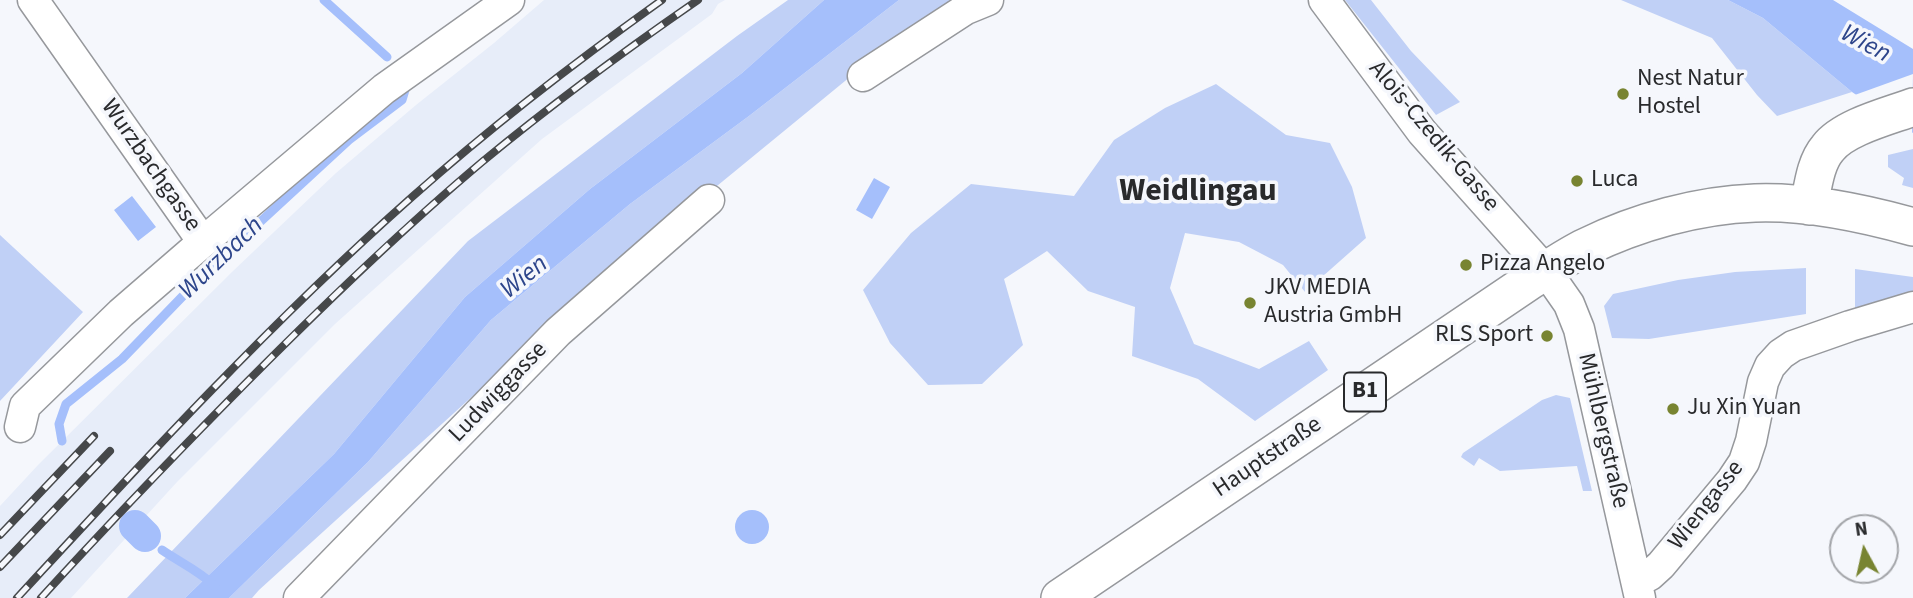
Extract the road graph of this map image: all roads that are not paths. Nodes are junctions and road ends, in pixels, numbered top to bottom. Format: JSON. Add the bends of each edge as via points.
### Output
{"nodes":[{"id":1,"x":33,"y":0,"type":"edge"},
{"id":2,"x":509,"y":0,"type":"edge"},
{"id":3,"x":1324,"y":0,"type":"edge"},
{"id":4,"x":977,"y":5,"type":"edge"},
{"id":5,"x":863,"y":76,"type":"dead end"},
{"id":6,"x":1913,"y":107,"type":"edge"},
{"id":7,"x":709,"y":200,"type":"dead end"},
{"id":8,"x":1809,"y":206,"type":"junction"},
{"id":9,"x":1913,"y":227,"type":"edge"},
{"id":10,"x":203,"y":242,"type":"junction"},
{"id":11,"x":1546,"y":271,"type":"junction"},
{"id":12,"x":1913,"y":307,"type":"edge"},
{"id":13,"x":20,"y":428,"type":"dead end"},
{"id":14,"x":1639,"y":590,"type":"edge"},
{"id":15,"x":299,"y":598,"type":"edge"},
{"id":16,"x":1060,"y":598,"type":"edge"}],
"edges":[{"from":1,"to":10,"type":"street","name":"Wurzbachgasse"},
{"from":2,"to":10,"type":"street","name":"Wurzbachgasse","via":[[384,89]]},
{"from":3,"to":11,"type":"street","name":"Alois-Czedik-Gasse","via":[[1422,132]]},
{"from":4,"to":5,"type":"street"},
{"from":6,"to":8,"type":"main road","via":[[1845,134],[1828,147]]},
{"from":7,"to":15,"type":"street","name":"Ludwiggasse","via":[[558,332]]},
{"from":8,"to":9,"type":"main road","number":"B1"},
{"from":8,"to":11,"type":"main road","number":"B1","via":[[1758,203],[1690,212],[1584,247]]},
{"from":10,"to":13,"type":"street","via":[[25,406]]},
{"from":11,"to":14,"type":"street","name":"Mühlbergstraße","via":[[1569,304],[1579,330]]},
{"from":11,"to":16,"type":"main road","name":"Hauptstraße","number":"B1"},
{"from":12,"to":14,"type":"street","name":"Wiengasse","via":[[1804,342],[1781,354],[1763,382],[1744,462]]}]}
